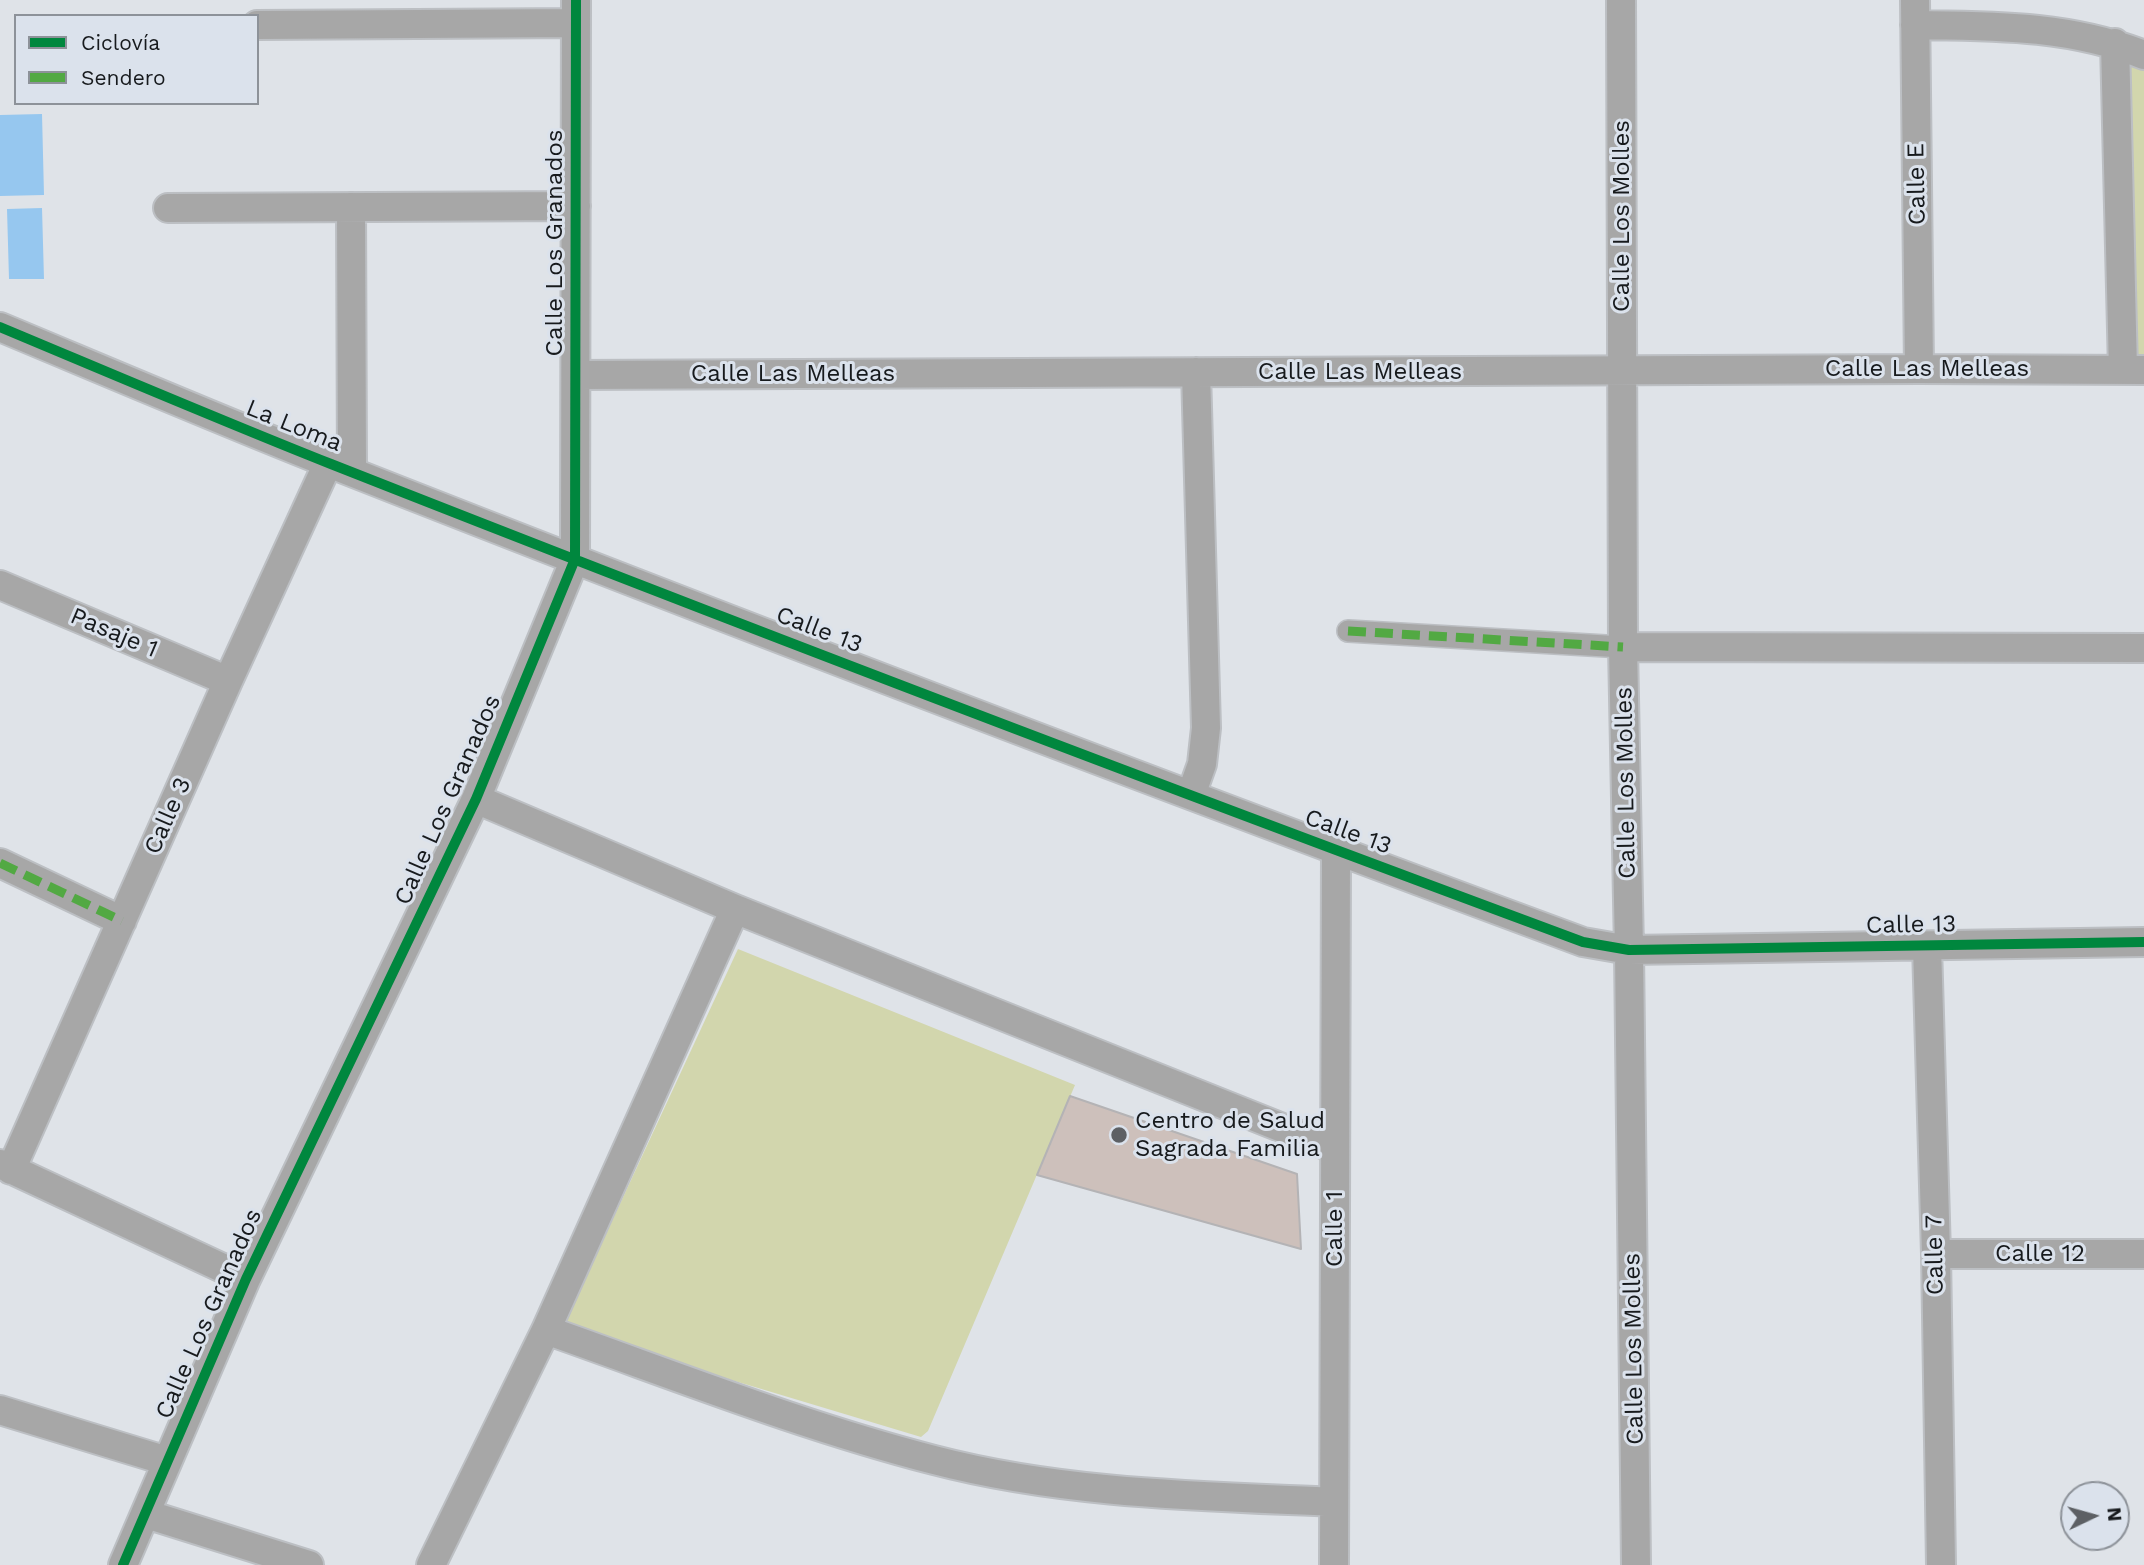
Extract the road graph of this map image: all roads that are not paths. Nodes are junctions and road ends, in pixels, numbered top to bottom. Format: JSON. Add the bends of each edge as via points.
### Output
{"nodes":[{"id":1,"x":1621,"y":0,"type":"edge"},
{"id":2,"x":576,"y":12,"type":"edge"},
{"id":3,"x":1915,"y":13,"type":"edge"},
{"id":4,"x":259,"y":25,"type":"edge"},
{"id":5,"x":2115,"y":43,"type":"junction"},
{"id":6,"x":2144,"y":55,"type":"edge"},
{"id":7,"x":576,"y":205,"type":"junction"},
{"id":8,"x":351,"y":207,"type":"junction"},
{"id":9,"x":168,"y":208,"type":"dead end"},
{"id":10,"x":0,"y":327,"type":"edge"},
{"id":11,"x":1919,"y":369,"type":"junction"},
{"id":12,"x":2133,"y":370,"type":"edge"},
{"id":13,"x":1622,"y":371,"type":"junction"},
{"id":14,"x":1196,"y":372,"type":"junction"},
{"id":15,"x":576,"y":375,"type":"junction"},
{"id":16,"x":340,"y":467,"type":"junction"},
{"id":17,"x":575,"y":559,"type":"junction"},
{"id":18,"x":0,"y":585,"type":"edge"},
{"id":19,"x":1348,"y":631,"type":"dead end"},
{"id":20,"x":1623,"y":647,"type":"junction"},
{"id":21,"x":2144,"y":648,"type":"edge"},
{"id":22,"x":228,"y":681,"type":"junction"},
{"id":23,"x":1191,"y":795,"type":"junction"},
{"id":24,"x":476,"y":799,"type":"junction"},
{"id":25,"x":1336,"y":850,"type":"junction"},
{"id":26,"x":0,"y":863,"type":"edge"},
{"id":27,"x":735,"y":909,"type":"junction"},
{"id":28,"x":122,"y":921,"type":"junction"},
{"id":29,"x":2144,"y":942,"type":"edge"},
{"id":30,"x":1927,"y":946,"type":"junction"},
{"id":31,"x":1629,"y":950,"type":"junction"},
{"id":32,"x":1335,"y":1149,"type":"junction"},
{"id":33,"x":6,"y":1167,"type":"edge"},
{"id":34,"x":1936,"y":1254,"type":"junction"},
{"id":35,"x":2144,"y":1254,"type":"edge"},
{"id":36,"x":246,"y":1279,"type":"junction"},
{"id":37,"x":546,"y":1330,"type":"junction"},
{"id":38,"x":0,"y":1410,"type":"edge"},
{"id":39,"x":167,"y":1461,"type":"junction"},
{"id":40,"x":1334,"y":1502,"type":"junction"},
{"id":41,"x":146,"y":1514,"type":"junction"},
{"id":42,"x":123,"y":1565,"type":"edge"},
{"id":43,"x":309,"y":1565,"type":"edge"},
{"id":44,"x":431,"y":1565,"type":"edge"},
{"id":45,"x":1335,"y":1565,"type":"edge"},
{"id":46,"x":1636,"y":1565,"type":"edge"},
{"id":47,"x":1941,"y":1565,"type":"edge"}],
"edges":[{"from":1,"to":13,"type":"street","name":"Calle Los Molles"},
{"from":2,"to":4,"type":"street"},
{"from":2,"to":7,"type":"street","name":"Calle Los Granados"},
{"from":3,"to":5,"type":"street"},
{"from":3,"to":11,"type":"street","name":"Calle E"},
{"from":5,"to":6,"type":"street"},
{"from":5,"to":12,"type":"street"},
{"from":7,"to":8,"type":"street"},
{"from":7,"to":15,"type":"street","name":"Calle Los Granados"},
{"from":8,"to":9,"type":"street"},
{"from":8,"to":16,"type":"street"},
{"from":10,"to":16,"type":"street","name":"La Loma"},
{"from":11,"to":12,"type":"street","name":"Calle Las Melleas"},
{"from":11,"to":13,"type":"street","name":"Calle Las Melleas"},
{"from":13,"to":14,"type":"street","name":"Calle Las Melleas"},
{"from":13,"to":20,"type":"street","name":"Calle Los Molles"},
{"from":14,"to":15,"type":"street","name":"Calle Las Melleas"},
{"from":14,"to":23,"type":"street","via":[[1206,727],[1202,764]]},
{"from":15,"to":17,"type":"street","name":"Calle Los Granados"},
{"from":16,"to":17,"type":"street","name":"La Loma"},
{"from":16,"to":22,"type":"street","name":"Calle 3"},
{"from":17,"to":23,"type":"street","name":"Calle 13"},
{"from":17,"to":24,"type":"street","name":"Calle Los Granados"},
{"from":18,"to":22,"type":"street","name":"Pasaje 1"},
{"from":19,"to":20,"type":"street"},
{"from":20,"to":21,"type":"street"},
{"from":20,"to":31,"type":"street","name":"Calle Los Molles"},
{"from":22,"to":28,"type":"street","name":"Calle 3"},
{"from":23,"to":25,"type":"street","name":"Calle 13"},
{"from":24,"to":27,"type":"street"},
{"from":24,"to":36,"type":"street","name":"Calle Los Granados"},
{"from":25,"to":31,"type":"street","name":"Calle 13","via":[[1583,942]]},
{"from":25,"to":32,"type":"street","name":"Calle 1"},
{"from":26,"to":28,"type":"street"},
{"from":27,"to":32,"type":"street"},
{"from":27,"to":37,"type":"street"},
{"from":28,"to":33,"type":"street","name":"Calle 3"},
{"from":29,"to":30,"type":"street","name":"Calle 13"},
{"from":30,"to":31,"type":"street","name":"Calle 13"},
{"from":30,"to":34,"type":"street","name":"Calle 7"},
{"from":31,"to":46,"type":"street","name":"Calle Los Molles"},
{"from":32,"to":40,"type":"street","name":"Calle 1"},
{"from":33,"to":36,"type":"street"},
{"from":34,"to":35,"type":"street","name":"Calle 12"},
{"from":34,"to":47,"type":"street","name":"Calle 7"},
{"from":36,"to":39,"type":"street","name":"Calle Los Granados"},
{"from":37,"to":40,"type":"street","via":[[797,1418],[934,1460],[1121,1492]]},
{"from":37,"to":44,"type":"street"},
{"from":38,"to":39,"type":"street"},
{"from":39,"to":41,"type":"street","name":"Calle Los Granados"},
{"from":40,"to":45,"type":"street","name":"Calle 1"},
{"from":41,"to":42,"type":"street","name":"Calle Los Granados"},
{"from":41,"to":43,"type":"street"}]}
